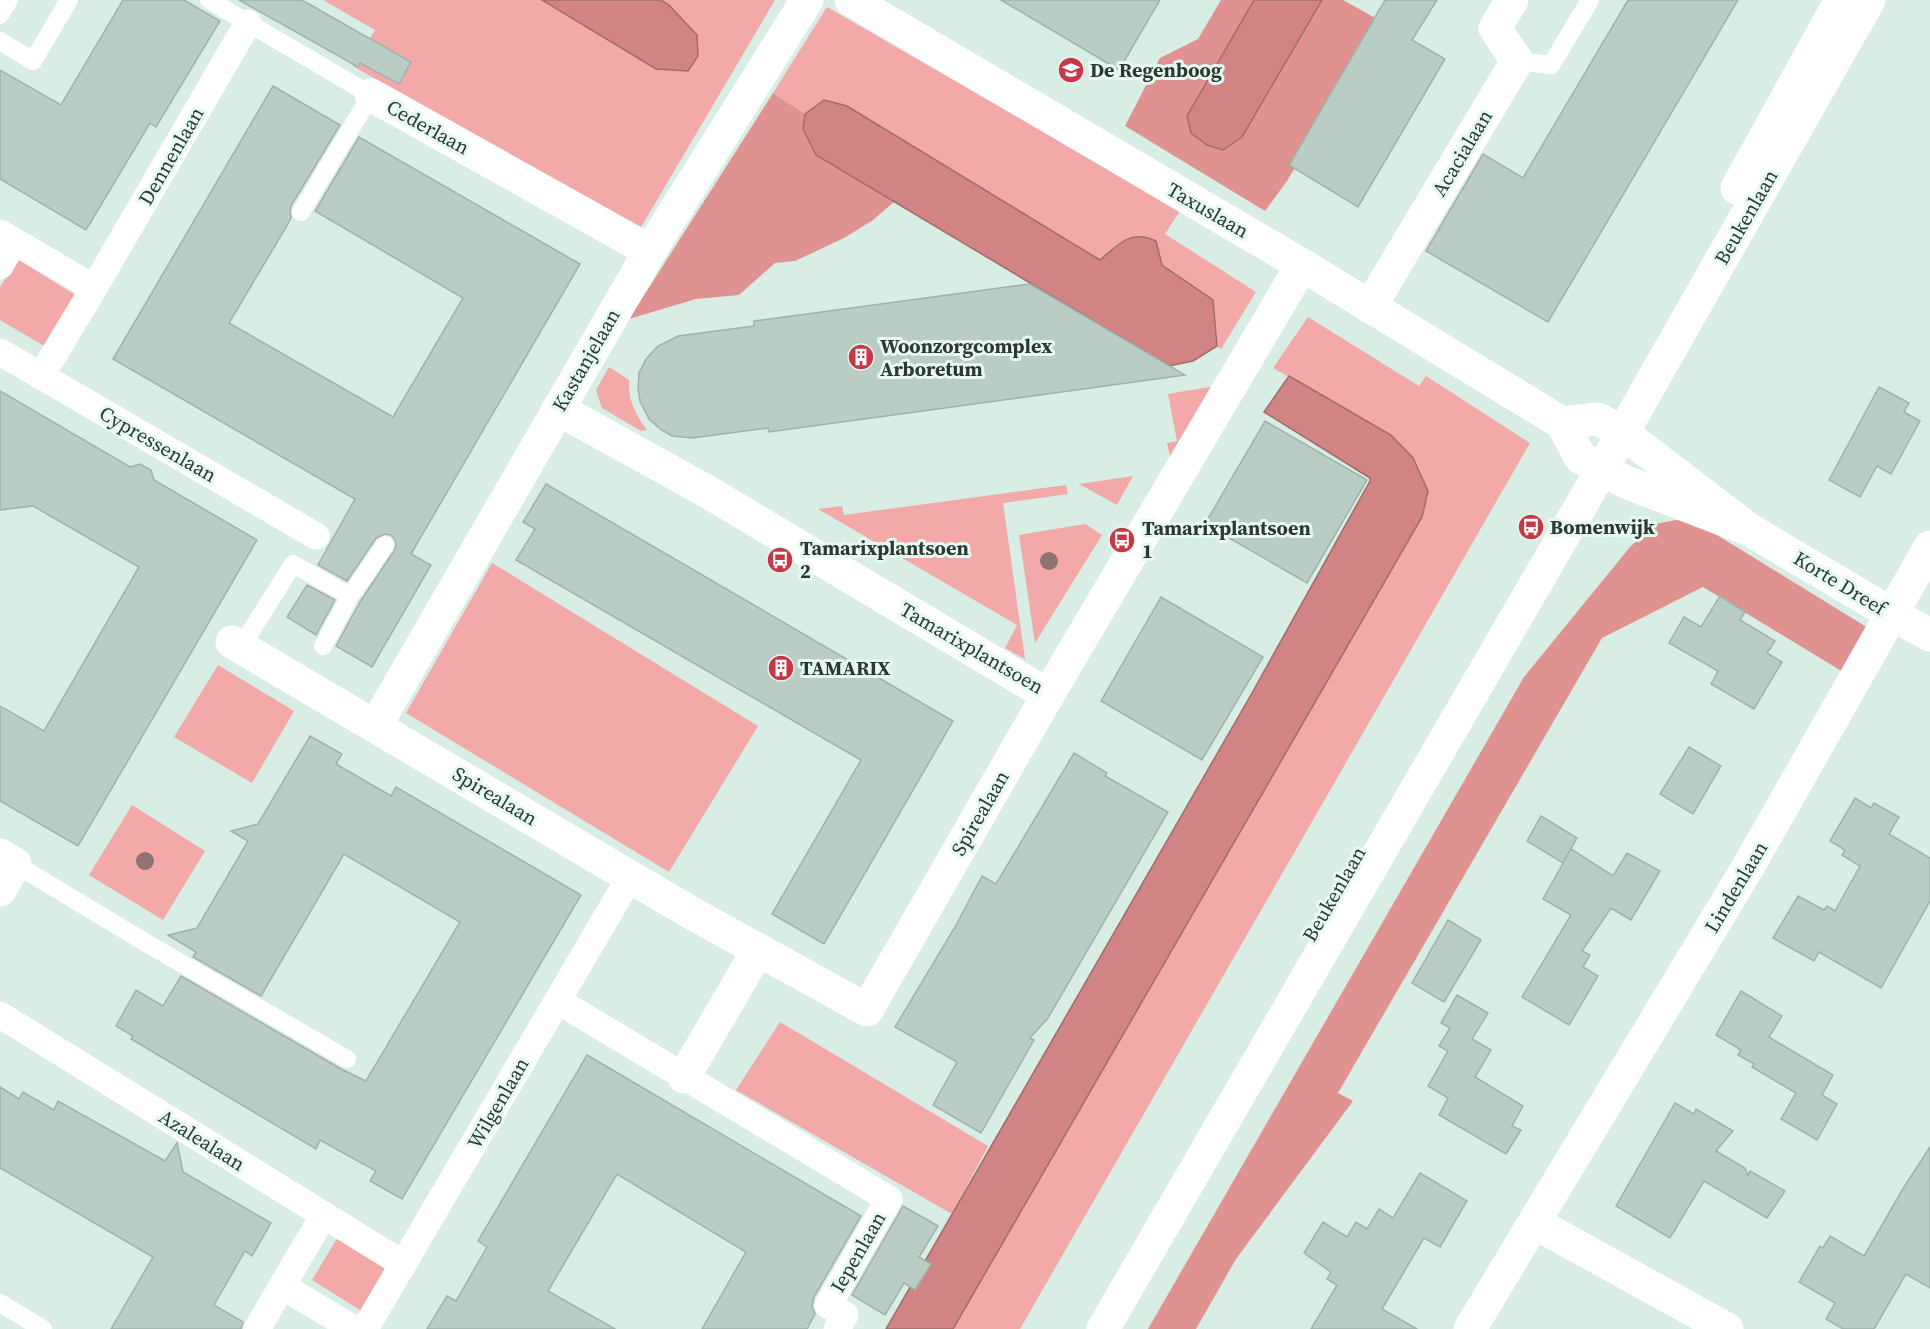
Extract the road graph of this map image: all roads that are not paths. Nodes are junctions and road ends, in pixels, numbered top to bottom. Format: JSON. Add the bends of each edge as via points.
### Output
{"nodes":[{"id":1,"x":9,"y":0,"type":"edge"},
{"id":2,"x":69,"y":0,"type":"edge"},
{"id":3,"x":209,"y":0,"type":"edge"},
{"id":4,"x":807,"y":0,"type":"edge"},
{"id":5,"x":851,"y":0,"type":"edge"},
{"id":6,"x":1512,"y":0,"type":"edge"},
{"id":7,"x":1590,"y":0,"type":"edge"},
{"id":8,"x":1841,"y":0,"type":"edge"},
{"id":9,"x":1869,"y":0,"type":"edge"},
{"id":10,"x":0,"y":15,"type":"edge"},
{"id":11,"x":248,"y":23,"type":"junction"},
{"id":12,"x":0,"y":41,"type":"edge"},
{"id":13,"x":1517,"y":61,"type":"junction"},
{"id":14,"x":371,"y":95,"type":"junction"},
{"id":15,"x":1778,"y":137,"type":"junction"},
{"id":16,"x":301,"y":212,"type":"dead end"},
{"id":17,"x":7,"y":237,"type":"edge"},
{"id":18,"x":650,"y":251,"type":"junction"},
{"id":19,"x":1302,"y":265,"type":"junction"},
{"id":20,"x":0,"y":266,"type":"edge"},
{"id":21,"x":94,"y":288,"type":"junction"},
{"id":22,"x":1370,"y":306,"type":"junction"},
{"id":23,"x":0,"y":352,"type":"edge"},
{"id":24,"x":41,"y":376,"type":"junction"},
{"id":25,"x":558,"y":409,"type":"junction"},
{"id":26,"x":1562,"y":423,"type":"junction"},
{"id":27,"x":1614,"y":428,"type":"junction"},
{"id":28,"x":1594,"y":465,"type":"junction"},
{"id":29,"x":1750,"y":530,"type":"junction"},
{"id":30,"x":316,"y":536,"type":"dead end"},
{"id":31,"x":385,"y":545,"type":"dead end"},
{"id":32,"x":1930,"y":548,"type":"edge"},
{"id":33,"x":350,"y":596,"type":"junction"},
{"id":34,"x":1892,"y":614,"type":"junction"},
{"id":35,"x":1930,"y":635,"type":"edge"},
{"id":36,"x":237,"y":645,"type":"joint"},
{"id":37,"x":323,"y":646,"type":"dead end"},
{"id":38,"x":1048,"y":695,"type":"junction"},
{"id":39,"x":376,"y":725,"type":"junction"},
{"id":40,"x":5,"y":869,"type":"edge"},
{"id":41,"x":630,"y":877,"type":"junction"},
{"id":42,"x":758,"y":950,"type":"junction"},
{"id":43,"x":558,"y":1000,"type":"junction"},
{"id":44,"x":0,"y":1014,"type":"edge"},
{"id":45,"x":347,"y":1059,"type":"dead end"},
{"id":46,"x":684,"y":1077,"type":"junction"},
{"id":47,"x":324,"y":1215,"type":"junction"},
{"id":48,"x":1535,"y":1223,"type":"junction"},
{"id":49,"x":403,"y":1264,"type":"junction"},
{"id":50,"x":282,"y":1286,"type":"junction"},
{"id":51,"x":0,"y":1303,"type":"edge"},
{"id":52,"x":43,"y":1329,"type":"edge"},
{"id":53,"x":257,"y":1329,"type":"edge"},
{"id":54,"x":354,"y":1329,"type":"edge"},
{"id":55,"x":365,"y":1329,"type":"edge"},
{"id":56,"x":837,"y":1329,"type":"edge"},
{"id":57,"x":1082,"y":1329,"type":"edge"},
{"id":58,"x":1103,"y":1329,"type":"edge"},
{"id":59,"x":1470,"y":1329,"type":"edge"},
{"id":60,"x":1727,"y":1329,"type":"edge"}],
"edges":[{"from":1,"to":10,"type":"lane"},
{"from":2,"to":12,"type":"lane","via":[[33,61]]},
{"from":3,"to":11,"type":"lane","name":"Cederlaan"},
{"from":4,"to":18,"type":"street","name":"Kastanjelaan"},
{"from":5,"to":19,"type":"street","name":"Taxuslaan"},
{"from":6,"to":13,"type":"street","via":[[1495,28]]},
{"from":7,"to":13,"type":"lane","via":[[1551,65]]},
{"from":8,"to":15,"type":"street","name":"Beukenlaan"},
{"from":9,"to":15,"type":"street","name":"Beukenlaan"},
{"from":11,"to":14,"type":"lane","name":"Cederlaan"},
{"from":11,"to":21,"type":"street","name":"Dennenlaan"},
{"from":13,"to":22,"type":"street","name":"Acacialaan"},
{"from":14,"to":16,"type":"lane"},
{"from":14,"to":18,"type":"street","name":"Cederlaan"},
{"from":15,"to":27,"type":"street","name":"Beukenlaan"},
{"from":17,"to":20,"type":"street"},
{"from":17,"to":21,"type":"street"},
{"from":18,"to":25,"type":"street","name":"Kastanjelaan"},
{"from":19,"to":22,"type":"street","name":"Taxuslaan"},
{"from":19,"to":38,"type":"street","name":"Tamarixplantsoen"},
{"from":21,"to":24,"type":"street","name":"Dennenlaan"},
{"from":22,"to":26,"type":"street","name":"Taxuslaan"},
{"from":23,"to":24,"type":"street","name":"Cypressenlaan"},
{"from":24,"to":30,"type":"street","name":"Cypressenlaan"},
{"from":25,"to":38,"type":"street","name":"Tamarixplantsoen","via":[[708,492]]},
{"from":25,"to":39,"type":"street","name":"Kastanjelaan"},
{"from":26,"to":27,"type":"street","via":[[1598,419]]},
{"from":26,"to":28,"type":"street","via":[[1580,457]]},
{"from":27,"to":28,"type":"street","name":"Beukenlaan"},
{"from":27,"to":29,"type":"street","name":"Korte Dreef"},
{"from":28,"to":29,"type":"street","name":"Korte Dreef","via":[[1628,483]]},
{"from":28,"to":57,"type":"street","name":"Beukenlaan"},
{"from":28,"to":58,"type":"street","name":"Beukenlaan"},
{"from":29,"to":34,"type":"street","name":"Korte Dreef"},
{"from":31,"to":33,"type":"lane"},
{"from":32,"to":34,"type":"street","name":"Lindenlaan"},
{"from":33,"to":36,"type":"lane","via":[[293,564]]},
{"from":33,"to":37,"type":"lane"},
{"from":34,"to":35,"type":"street","name":"Korte Dreef"},
{"from":34,"to":48,"type":"street","name":"Lindenlaan","via":[[1748,867]]},
{"from":36,"to":39,"type":"street","name":"Spirealaan"},
{"from":38,"to":42,"type":"street","name":"Spirealaan","via":[[867,1010]]},
{"from":39,"to":41,"type":"street","name":"Spirealaan"},
{"from":40,"to":45,"type":"lane","via":[[148,944]]},
{"from":41,"to":42,"type":"street","name":"Spirealaan"},
{"from":41,"to":43,"type":"street","name":"Wilgenlaan"},
{"from":42,"to":46,"type":"street"},
{"from":43,"to":46,"type":"street"},
{"from":43,"to":49,"type":"street","name":"Wilgenlaan"},
{"from":44,"to":47,"type":"street","name":"Azalealaan"},
{"from":46,"to":56,"type":"street","name":"Iepenlaan","via":[[889,1199],[828,1305],[845,1315]]},
{"from":47,"to":49,"type":"street","name":"Azalealaan"},
{"from":47,"to":50,"type":"street"},
{"from":48,"to":59,"type":"street","name":"Lindenlaan"},
{"from":48,"to":60,"type":"street"},
{"from":49,"to":55,"type":"street","name":"Wilgenlaan"},
{"from":50,"to":53,"type":"street"},
{"from":50,"to":54,"type":"street"},
{"from":51,"to":52,"type":"lane"}]}
